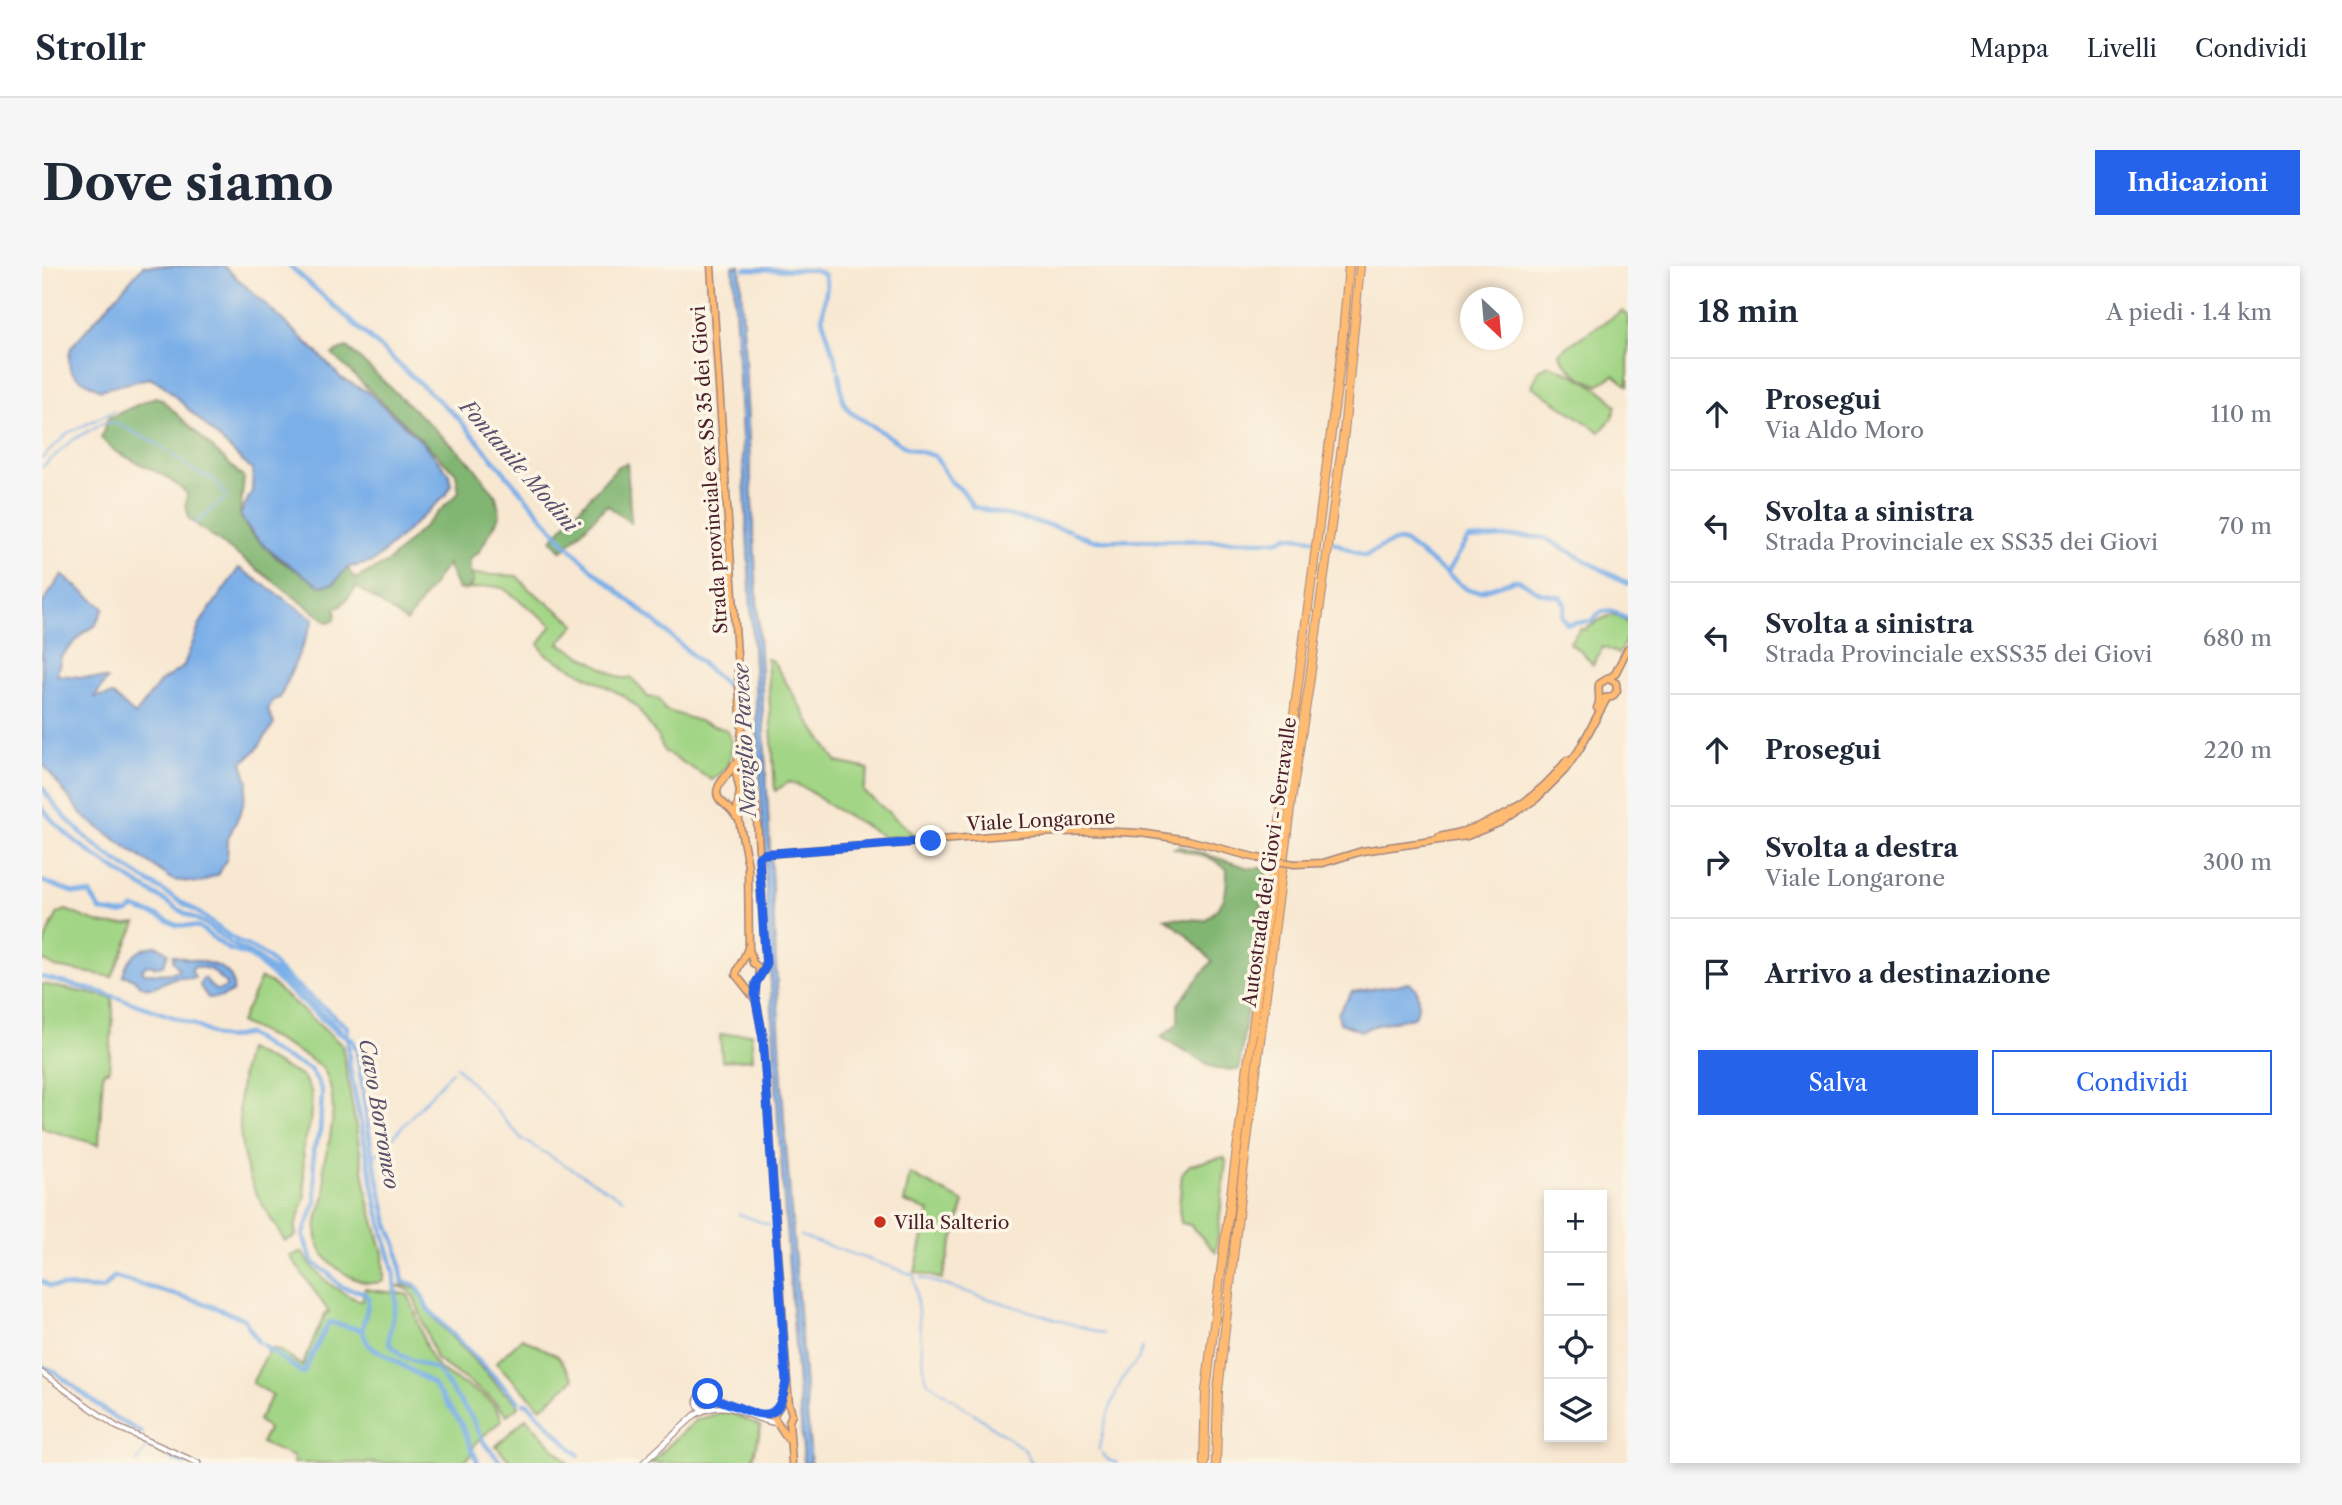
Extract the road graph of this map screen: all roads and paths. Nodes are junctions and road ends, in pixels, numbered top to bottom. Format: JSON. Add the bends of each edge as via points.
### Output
{"nodes":[{"id":1,"x":711,"y":266,"type":"edge"},
{"id":2,"x":1349,"y":266,"type":"edge"},
{"id":3,"x":1360,"y":266,"type":"edge"},
{"id":4,"x":1628,"y":648,"type":"edge"},
{"id":5,"x":1618,"y":670,"type":"junction"},
{"id":6,"x":1607,"y":678,"type":"junction"},
{"id":7,"x":1616,"y":683,"type":"junction"},
{"id":8,"x":1604,"y":697,"type":"junction"},
{"id":9,"x":738,"y":756,"type":"junction"},
{"id":10,"x":720,"y":783,"type":"junction"},
{"id":11,"x":739,"y":788,"type":"junction"},
{"id":12,"x":738,"y":799,"type":"junction"},
{"id":13,"x":723,"y":802,"type":"junction"},
{"id":14,"x":740,"y":826,"type":"junction"},
{"id":15,"x":763,"y":854,"type":"junction"},
{"id":16,"x":749,"y":939,"type":"junction"},
{"id":17,"x":743,"y":963,"type":"junction"},
{"id":18,"x":753,"y":963,"type":"junction"},
{"id":19,"x":760,"y":974,"type":"junction"},
{"id":20,"x":756,"y":983,"type":"junction"},
{"id":21,"x":746,"y":986,"type":"junction"},
{"id":22,"x":755,"y":1001,"type":"junction"},
{"id":23,"x":42,"y":1373,"type":"edge"},
{"id":24,"x":786,"y":1381,"type":"junction"},
{"id":25,"x":712,"y":1397,"type":"junction"},
{"id":26,"x":697,"y":1403,"type":"junction"},
{"id":27,"x":779,"y":1406,"type":"junction"},
{"id":28,"x":790,"y":1409,"type":"junction"},
{"id":29,"x":707,"y":1410,"type":"junction"},
{"id":30,"x":773,"y":1413,"type":"junction"},
{"id":31,"x":693,"y":1417,"type":"junction"},
{"id":32,"x":789,"y":1422,"type":"junction"},
{"id":33,"x":778,"y":1424,"type":"junction"},
{"id":34,"x":790,"y":1444,"type":"junction"},
{"id":35,"x":198,"y":1463,"type":"edge"},
{"id":36,"x":643,"y":1463,"type":"edge"},
{"id":37,"x":792,"y":1463,"type":"edge"},
{"id":38,"x":1204,"y":1463,"type":"edge"},
{"id":39,"x":1216,"y":1463,"type":"edge"}],
"edges":[{"from":1,"to":9,"type":"main road","name":"Strada provinciale ex SS 35 dei Giovi","via":[[741,730]]},
{"from":2,"to":38,"type":"highway","name":"Autostrada dei Giovi - Serravalle","via":[[1212,1340]]},
{"from":3,"to":39,"type":"highway","name":"Autostrada dei Giovi - Serravalle","via":[[1344,432],[1237,1220],[1218,1391]]},
{"from":4,"to":5,"type":"main road"},
{"from":5,"to":6,"type":"main road"},
{"from":5,"to":7,"type":"main road"},
{"from":6,"to":7,"type":"main road"},
{"from":6,"to":8,"type":"main road","via":[[1598,689]]},
{"from":7,"to":8,"type":"main road","via":[[1617,691]]},
{"from":8,"to":15,"type":"main road","name":"Viale Longarone","bridge":true,"via":[[1570,756],[1516,808],[1463,832],[1323,863],[1257,858],[1176,838],[1096,831]]},
{"from":9,"to":10,"type":"main road","name":"Strada provinciale ex SS 35 dei Giovi"},
{"from":9,"to":11,"type":"main road","name":"Strada provinciale ex SS 35 dei Giovi"},
{"from":10,"to":11,"type":"main road","via":[[729,780]]},
{"from":10,"to":13,"type":"main road","name":"Strada provinciale ex SS 35 dei Giovi","via":[[717,794]]},
{"from":11,"to":12,"type":"main road","name":"Strada provinciale ex SS 35 dei Giovi"},
{"from":11,"to":15,"type":"main road","via":[[755,804]]},
{"from":12,"to":13,"type":"main road"},
{"from":12,"to":14,"type":"main road","name":"Strada provinciale ex SS 35 dei Giovi"},
{"from":13,"to":14,"type":"main road","name":"Strada provinciale ex SS 35 dei Giovi"},
{"from":14,"to":16,"type":"main road","name":"Strada provinciale ex SS 35 dei Giovi","via":[[748,866]]},
{"from":15,"to":19,"type":"main road","via":[[759,859],[766,966]]},
{"from":16,"to":17,"type":"main road","name":"Strada provinciale ex SS 35 dei Giovi"},
{"from":16,"to":18,"type":"main road","name":"Strada provinciale ex SS 35 dei Giovi"},
{"from":17,"to":18,"type":"main road"},
{"from":17,"to":21,"type":"main road","name":"Strada provinciale ex SS 35 dei Giovi","via":[[736,975]]},
{"from":18,"to":19,"type":"main road","name":"Strada provinciale ex SS 35 dei Giovi"},
{"from":19,"to":20,"type":"main road"},
{"from":20,"to":21,"type":"main road"},
{"from":20,"to":22,"type":"main road"},
{"from":21,"to":22,"type":"main road"},
{"from":22,"to":24,"type":"main road","via":[[763,1038]]},
{"from":23,"to":35,"type":"street","via":[[117,1427]]},
{"from":24,"to":27,"type":"main road"},
{"from":24,"to":28,"type":"main road"},
{"from":25,"to":26,"type":"street","via":[[702,1394]]},
{"from":25,"to":29,"type":"street","via":[[714,1403]]},
{"from":25,"to":30,"type":"street","via":[[755,1415]]},
{"from":26,"to":29,"type":"street"},
{"from":26,"to":31,"type":"street"},
{"from":27,"to":28,"type":"main road"},
{"from":27,"to":30,"type":"main road"},
{"from":28,"to":32,"type":"main road"},
{"from":29,"to":31,"type":"street"},
{"from":29,"to":33,"type":"street","via":[[726,1406]]},
{"from":30,"to":33,"type":"main road"},
{"from":31,"to":36,"type":"street"},
{"from":32,"to":33,"type":"main road"},
{"from":32,"to":34,"type":"main road"},
{"from":33,"to":34,"type":"main road"},
{"from":34,"to":37,"type":"main road"}]}
